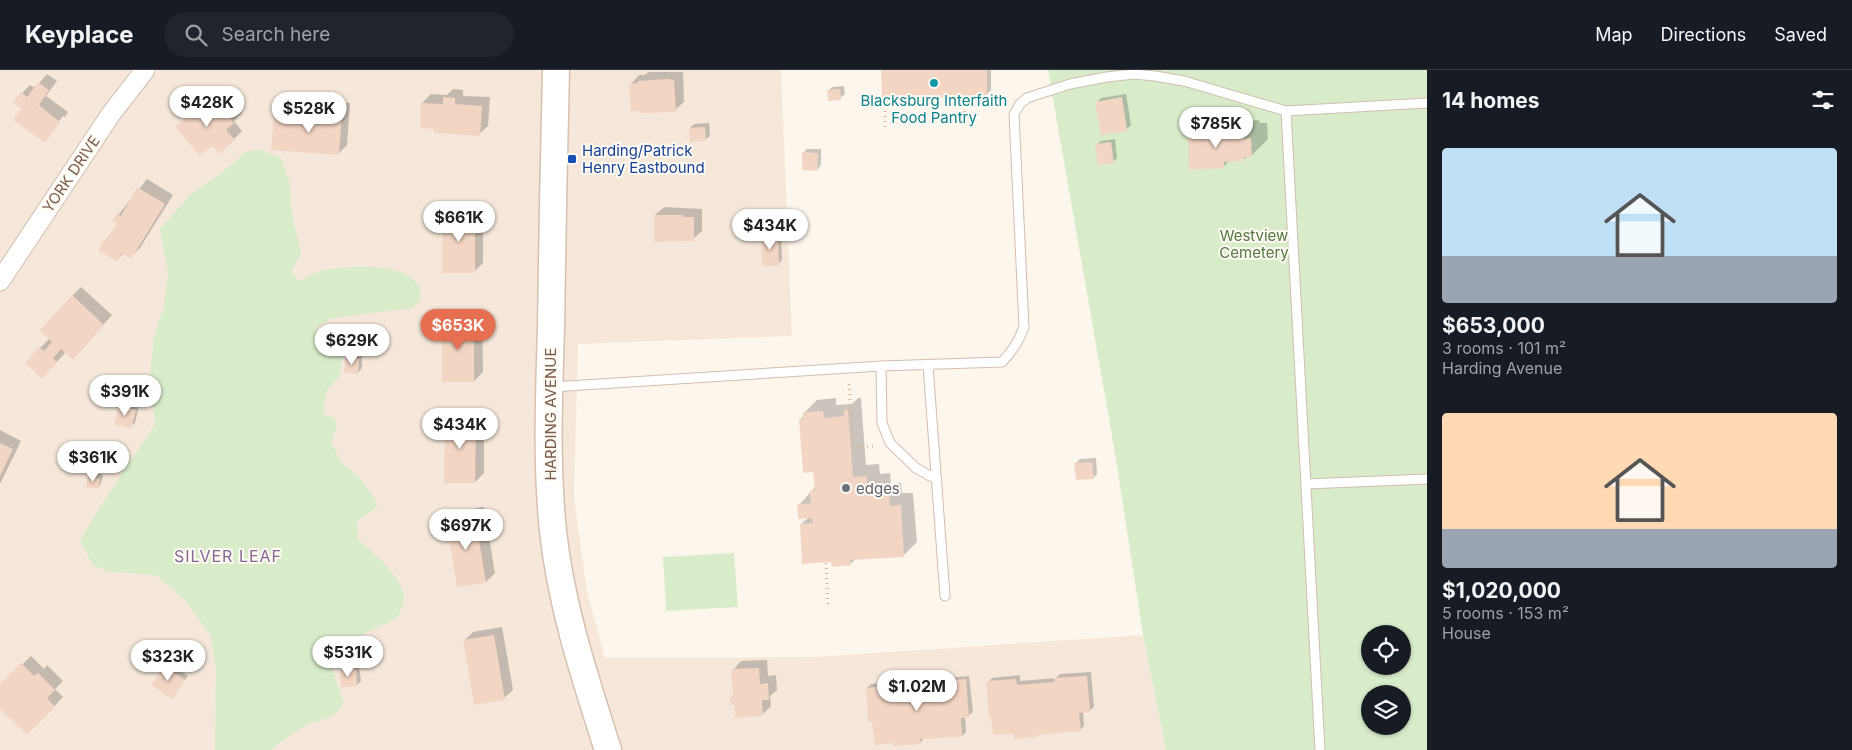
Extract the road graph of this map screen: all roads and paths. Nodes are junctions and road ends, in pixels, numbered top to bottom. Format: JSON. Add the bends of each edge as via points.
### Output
{"nodes":[{"id":1,"x":145,"y":70,"type":"edge"},
{"id":2,"x":556,"y":70,"type":"edge"},
{"id":3,"x":964,"y":96,"type":"dead end"},
{"id":4,"x":885,"y":101,"type":"dead end"},
{"id":5,"x":1427,"y":103,"type":"edge"},
{"id":6,"x":1286,"y":111,"type":"junction"},
{"id":7,"x":966,"y":126,"type":"dead end"},
{"id":8,"x":885,"y":129,"type":"dead end"},
{"id":9,"x":0,"y":280,"type":"edge"},
{"id":10,"x":928,"y":365,"type":"junction"},
{"id":11,"x":881,"y":366,"type":"junction"},
{"id":12,"x":549,"y":387,"type":"junction"},
{"id":13,"x":849,"y":388,"type":"dead end"},
{"id":14,"x":874,"y":446,"type":"dead end"},
{"id":15,"x":936,"y":477,"type":"junction"},
{"id":16,"x":1427,"y":479,"type":"edge"},
{"id":17,"x":1306,"y":484,"type":"junction"},
{"id":18,"x":826,"y":563,"type":"dead end"},
{"id":19,"x":945,"y":596,"type":"dead end"},
{"id":20,"x":828,"y":606,"type":"dead end"},
{"id":21,"x":608,"y":750,"type":"edge"},
{"id":22,"x":1320,"y":750,"type":"edge"}],
"edges":[{"from":1,"to":9,"type":"street","name":"YORK DRIVE","via":[[111,114]]},
{"from":2,"to":12,"type":"main road","name":"HARDING AVENUE"},
{"from":3,"to":7,"type":"path"},
{"from":4,"to":8,"type":"path"},
{"from":5,"to":6,"type":"lane"},
{"from":6,"to":10,"type":"lane","via":[[1184,81],[1134,74],[1070,84],[1027,98],[1014,114],[1024,327],[1010,354],[1002,362]]},
{"from":6,"to":17,"type":"lane"},
{"from":10,"to":11,"type":"lane"},
{"from":10,"to":15,"type":"lane"},
{"from":11,"to":12,"type":"lane"},
{"from":11,"to":15,"type":"lane","via":[[882,423],[890,443],[916,468]]},
{"from":12,"to":21,"type":"main road","name":"HARDING AVENUE","via":[[551,497],[561,580],[581,666]]},
{"from":13,"to":14,"type":"path","via":[[852,448]]},
{"from":15,"to":19,"type":"lane"},
{"from":16,"to":17,"type":"lane"},
{"from":17,"to":22,"type":"lane"},
{"from":18,"to":20,"type":"path"}]}
